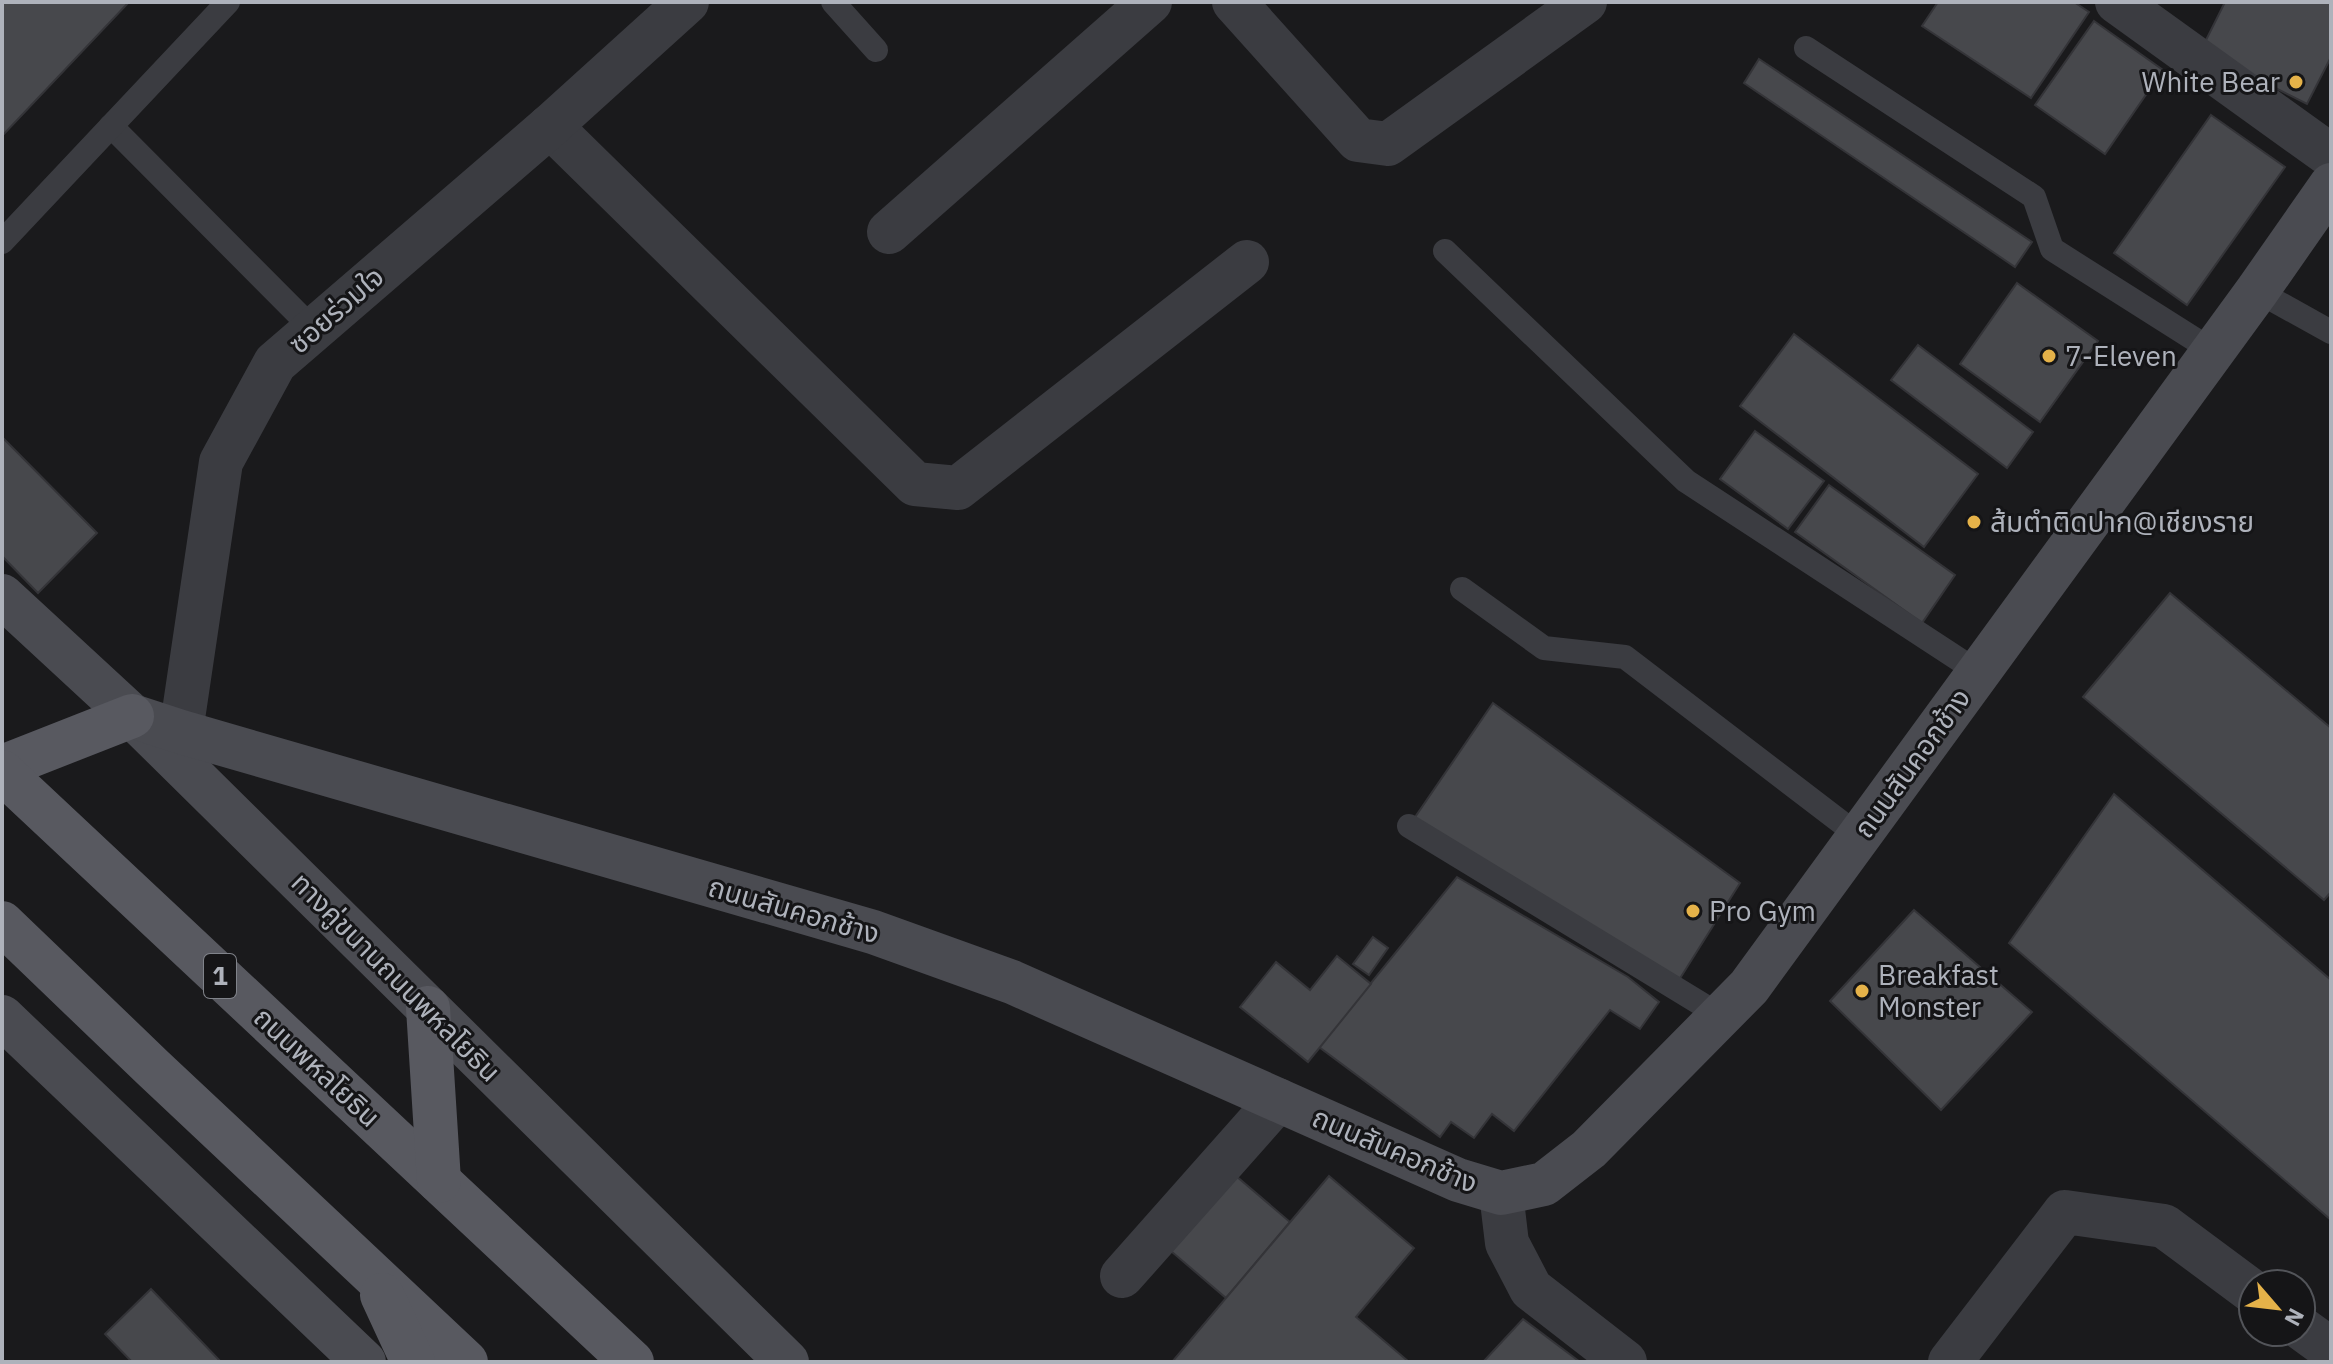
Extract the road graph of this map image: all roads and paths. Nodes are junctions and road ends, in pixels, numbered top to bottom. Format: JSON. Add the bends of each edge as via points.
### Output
{"nodes":[{"id":1,"x":228,"y":2,"type":"edge"},
{"id":2,"x":687,"y":2,"type":"edge"},
{"id":3,"x":833,"y":2,"type":"edge"},
{"id":4,"x":1150,"y":2,"type":"edge"},
{"id":5,"x":1234,"y":2,"type":"edge"},
{"id":6,"x":1585,"y":2,"type":"edge"},
{"id":7,"x":2117,"y":2,"type":"edge"},
{"id":8,"x":1806,"y":48,"type":"dead end"},
{"id":9,"x":876,"y":50,"type":"dead end"},
{"id":10,"x":111,"y":126,"type":"junction"},
{"id":11,"x":550,"y":126,"type":"junction"},
{"id":12,"x":2331,"y":156,"type":"edge"},
{"id":13,"x":2331,"y":185,"type":"edge"},
{"id":14,"x":889,"y":232,"type":"dead end"},
{"id":15,"x":2,"y":242,"type":"edge"},
{"id":16,"x":1445,"y":251,"type":"dead end"},
{"id":17,"x":1247,"y":262,"type":"dead end"},
{"id":18,"x":2257,"y":291,"type":"junction"},
{"id":19,"x":314,"y":330,"type":"junction"},
{"id":20,"x":2331,"y":332,"type":"edge"},
{"id":21,"x":2213,"y":351,"type":"junction"},
{"id":22,"x":1462,"y":589,"type":"dead end"},
{"id":23,"x":2,"y":596,"type":"edge"},
{"id":24,"x":1978,"y":672,"type":"junction"},
{"id":25,"x":132,"y":716,"type":"junction"},
{"id":26,"x":181,"y":732,"type":"junction"},
{"id":27,"x":2,"y":769,"type":"edge"},
{"id":28,"x":1409,"y":826,"type":"dead end"},
{"id":29,"x":1859,"y":836,"type":"junction"},
{"id":30,"x":2,"y":923,"type":"edge"},
{"id":31,"x":428,"y":1008,"type":"junction"},
{"id":32,"x":1721,"y":1016,"type":"junction"},
{"id":33,"x":2,"y":1017,"type":"edge"},
{"id":34,"x":1278,"y":1100,"type":"junction"},
{"id":35,"x":439,"y":1181,"type":"junction"},
{"id":36,"x":1501,"y":1193,"type":"junction"},
{"id":37,"x":372,"y":1273,"type":"junction"},
{"id":38,"x":1122,"y":1276,"type":"dead end"},
{"id":39,"x":2237,"y":1280,"type":"edge"},
{"id":40,"x":364,"y":1362,"type":"edge"},
{"id":41,"x":413,"y":1362,"type":"edge"},
{"id":42,"x":466,"y":1362,"type":"edge"},
{"id":43,"x":632,"y":1362,"type":"edge"},
{"id":44,"x":787,"y":1362,"type":"edge"},
{"id":45,"x":1625,"y":1362,"type":"edge"},
{"id":46,"x":1950,"y":1362,"type":"edge"}],
"edges":[{"from":1,"to":10,"type":"lane"},
{"from":2,"to":11,"type":"street","name":"ซอยร่วมใจ"},
{"from":3,"to":9,"type":"lane"},
{"from":4,"to":14,"type":"street"},
{"from":5,"to":6,"type":"street","via":[[1358,140],[1388,144]]},
{"from":7,"to":12,"type":"street"},
{"from":8,"to":21,"type":"lane","via":[[2034,197],[2052,249]]},
{"from":10,"to":15,"type":"lane"},
{"from":10,"to":19,"type":"lane"},
{"from":11,"to":17,"type":"street","via":[[915,484],[958,488]]},
{"from":11,"to":19,"type":"street","name":"ซอยร่วมใจ"},
{"from":13,"to":18,"type":"street","name":"ถนนสันคอกช้าง"},
{"from":16,"to":24,"type":"lane","via":[[1686,481]]},
{"from":18,"to":20,"type":"lane"},
{"from":18,"to":21,"type":"street","name":"ถนนสันคอกช้าง"},
{"from":19,"to":26,"type":"street","name":"ซอยร่วมใจ","via":[[275,363],[221,462]]},
{"from":21,"to":24,"type":"street","name":"ถนนสันคอกช้าง"},
{"from":22,"to":29,"type":"lane","via":[[1544,648],[1625,657]]},
{"from":23,"to":25,"type":"street","name":"ทางคู่ขนานถนนพหลโยธิน"},
{"from":24,"to":29,"type":"street","name":"ถนนสันคอกช้าง"},
{"from":25,"to":26,"type":"street","name":"ถนนสันคอกช้าง"},
{"from":25,"to":27,"type":"main road"},
{"from":25,"to":31,"type":"street","name":"ทางคู่ขนานถนนพหลโยธิน"},
{"from":26,"to":34,"type":"street","name":"ถนนสันคอกช้าง","via":[[873,932],[1012,982]]},
{"from":27,"to":35,"type":"main road","name":"ถนนพหลโยธิน","number":"1"},
{"from":28,"to":32,"type":"lane"},
{"from":29,"to":32,"type":"street","name":"ถนนสันคอกช้าง","via":[[1749,987]]},
{"from":30,"to":37,"type":"main road"},
{"from":31,"to":35,"type":"main road"},
{"from":31,"to":44,"type":"street","name":"ทางคู่ขนานถนนพหลโยธิน"},
{"from":32,"to":36,"type":"street","name":"ถนนสันคอกช้าง","via":[[1589,1149],[1544,1184]]},
{"from":33,"to":40,"type":"street"},
{"from":34,"to":36,"type":"street","name":"ถนนสันคอกช้าง","via":[[1458,1180]]},
{"from":34,"to":38,"type":"street"},
{"from":35,"to":43,"type":"main road","name":"ถนนพหลโยธิน","number":"1"},
{"from":36,"to":45,"type":"street","via":[[1507,1243],[1531,1289]]},
{"from":37,"to":41,"type":"main road"},
{"from":37,"to":42,"type":"main road"},
{"from":39,"to":46,"type":"street","via":[[2164,1226],[2065,1212]]}]}
